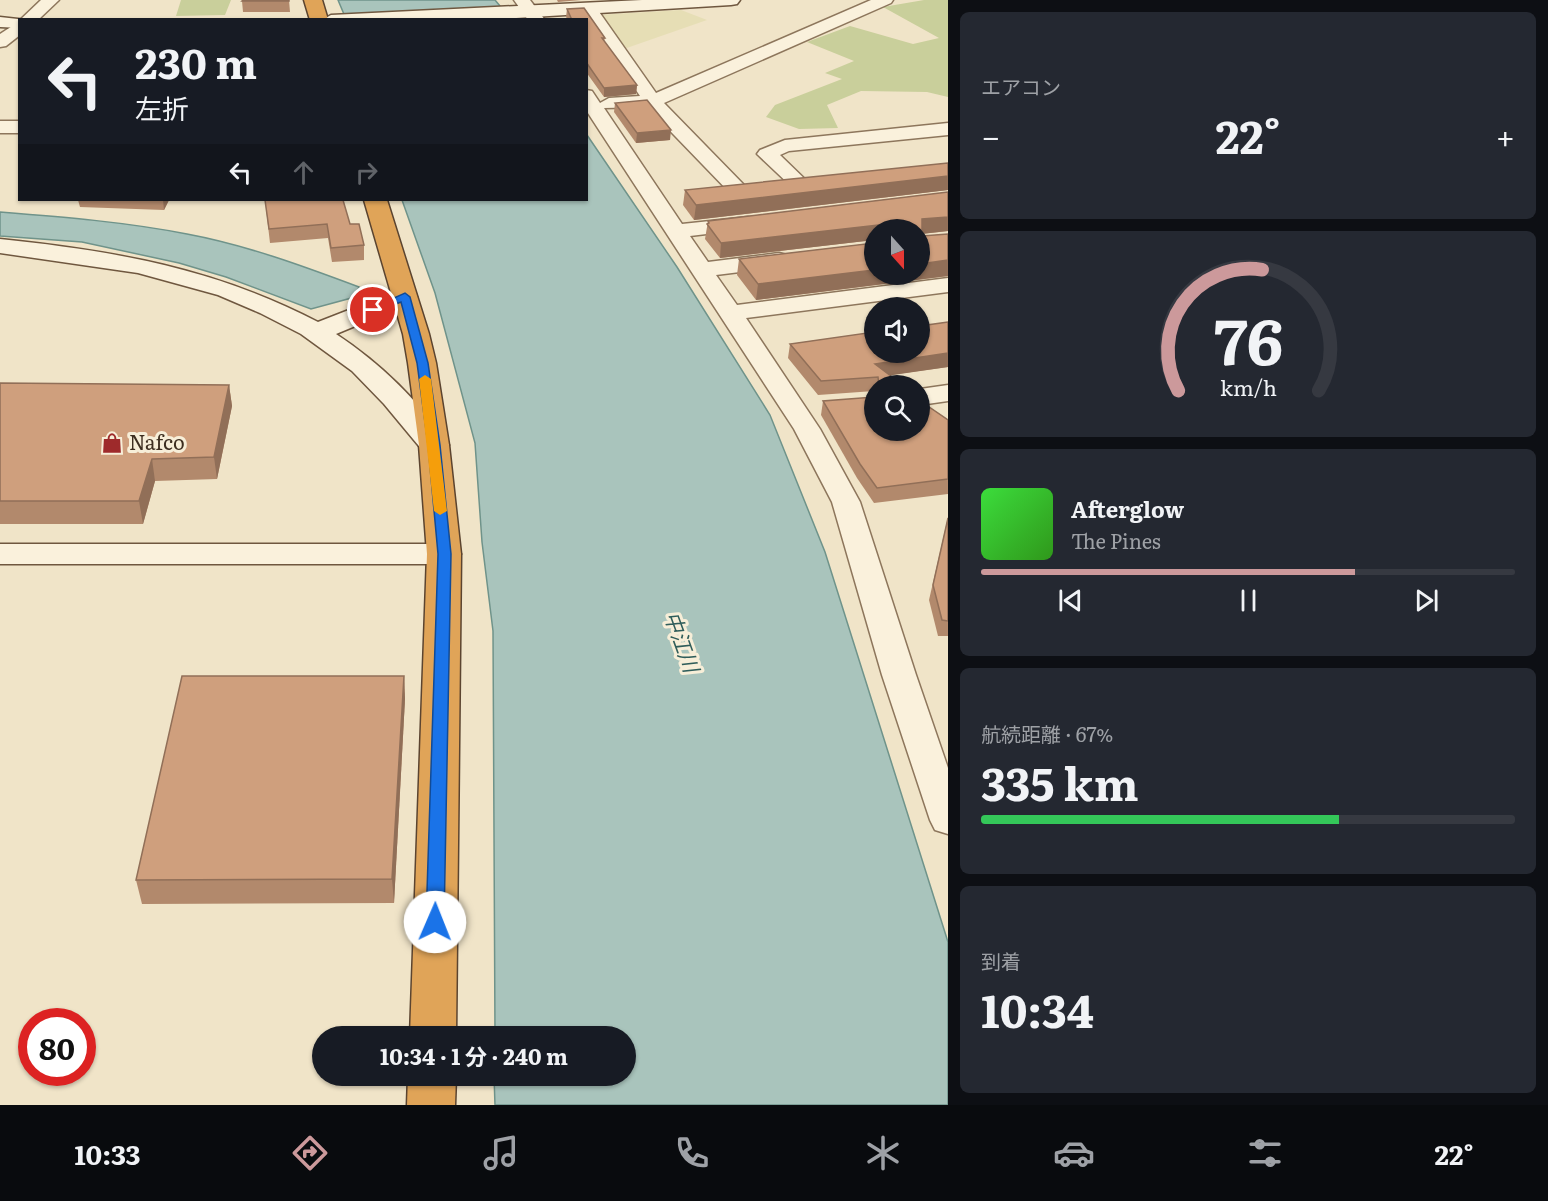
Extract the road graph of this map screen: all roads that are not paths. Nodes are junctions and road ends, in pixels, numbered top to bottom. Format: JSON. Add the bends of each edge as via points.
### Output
{"nodes":[{"id":1,"x":51,"y":0,"type":"edge"},
{"id":2,"x":313,"y":0,"type":"edge"},
{"id":3,"x":731,"y":0,"type":"edge"},
{"id":4,"x":885,"y":0,"type":"edge"},
{"id":5,"x":593,"y":6,"type":"edge"},
{"id":6,"x":526,"y":11,"type":"edge"},
{"id":7,"x":30,"y":18,"type":"edge"},
{"id":8,"x":318,"y":18,"type":"edge"},
{"id":9,"x":356,"y":18,"type":"edge"},
{"id":10,"x":0,"y":22,"type":"edge"},
{"id":11,"x":18,"y":24,"type":"edge"},
{"id":12,"x":18,"y":26,"type":"edge"},
{"id":13,"x":0,"y":42,"type":"edge"},
{"id":14,"x":590,"y":100,"type":"edge"},
{"id":15,"x":652,"y":101,"type":"junction"},
{"id":16,"x":0,"y":127,"type":"edge"},
{"id":17,"x":18,"y":127,"type":"edge"},
{"id":18,"x":948,"y":129,"type":"edge"},
{"id":19,"x":823,"y":182,"type":"edge"},
{"id":20,"x":800,"y":184,"type":"junction"},
{"id":21,"x":756,"y":189,"type":"junction"},
{"id":22,"x":718,"y":193,"type":"edge"},
{"id":23,"x":375,"y":201,"type":"edge"},
{"id":24,"x":770,"y":220,"type":"edge"},
{"id":25,"x":676,"y":231,"type":"junction"},
{"id":26,"x":0,"y":246,"type":"edge"},
{"id":27,"x":806,"y":257,"type":"edge"},
{"id":28,"x":701,"y":270,"type":"junction"},
{"id":29,"x":948,"y":285,"type":"edge"},
{"id":30,"x":405,"y":297,"type":"junction"},
{"id":31,"x":730,"y":313,"type":"junction"},
{"id":32,"x":315,"y":333,"type":"junction"},
{"id":33,"x":822,"y":406,"type":"dead end"},
{"id":34,"x":793,"y":408,"type":"junction"},
{"id":35,"x":434,"y":445,"type":"junction"},
{"id":36,"x":0,"y":554,"type":"edge"},
{"id":37,"x":444,"y":554,"type":"junction"},
{"id":38,"x":948,"y":820,"type":"edge"},
{"id":39,"x":433,"y":1026,"type":"edge"},
{"id":40,"x":432,"y":1086,"type":"edge"},
{"id":41,"x":431,"y":1105,"type":"edge"}],
"edges":[{"from":1,"to":7,"type":"street"},
{"from":2,"to":8,"type":"highway"},
{"from":3,"to":5,"type":"street"},
{"from":4,"to":15,"type":"street"},
{"from":5,"to":6,"type":"street"},
{"from":5,"to":15,"type":"street"},
{"from":6,"to":9,"type":"street"},
{"from":10,"to":11,"type":"street"},
{"from":12,"to":13,"type":"street"},
{"from":14,"to":15,"type":"street"},
{"from":14,"to":25,"type":"street","via":[[666,198]]},
{"from":15,"to":21,"type":"street"},
{"from":16,"to":17,"type":"street"},
{"from":18,"to":20,"type":"street","via":[[785,146],[767,153]]},
{"from":19,"to":20,"type":"street"},
{"from":20,"to":21,"type":"street"},
{"from":21,"to":22,"type":"street"},
{"from":23,"to":30,"type":"highway"},
{"from":24,"to":25,"type":"street"},
{"from":25,"to":28,"type":"street"},
{"from":26,"to":32,"type":"street","via":[[89,255],[150,267],[269,307]]},
{"from":27,"to":28,"type":"street"},
{"from":28,"to":31,"type":"street"},
{"from":29,"to":31,"type":"street"},
{"from":30,"to":32,"type":"street"},
{"from":30,"to":35,"type":"highway","via":[[422,363]]},
{"from":31,"to":34,"type":"street"},
{"from":32,"to":35,"type":"street","via":[[349,355],[386,387]]},
{"from":33,"to":34,"type":"street"},
{"from":34,"to":38,"type":"street","via":[[846,502]]},
{"from":35,"to":37,"type":"highway"},
{"from":36,"to":37,"type":"street"},
{"from":37,"to":39,"type":"highway"},
{"from":40,"to":41,"type":"highway"}]}
